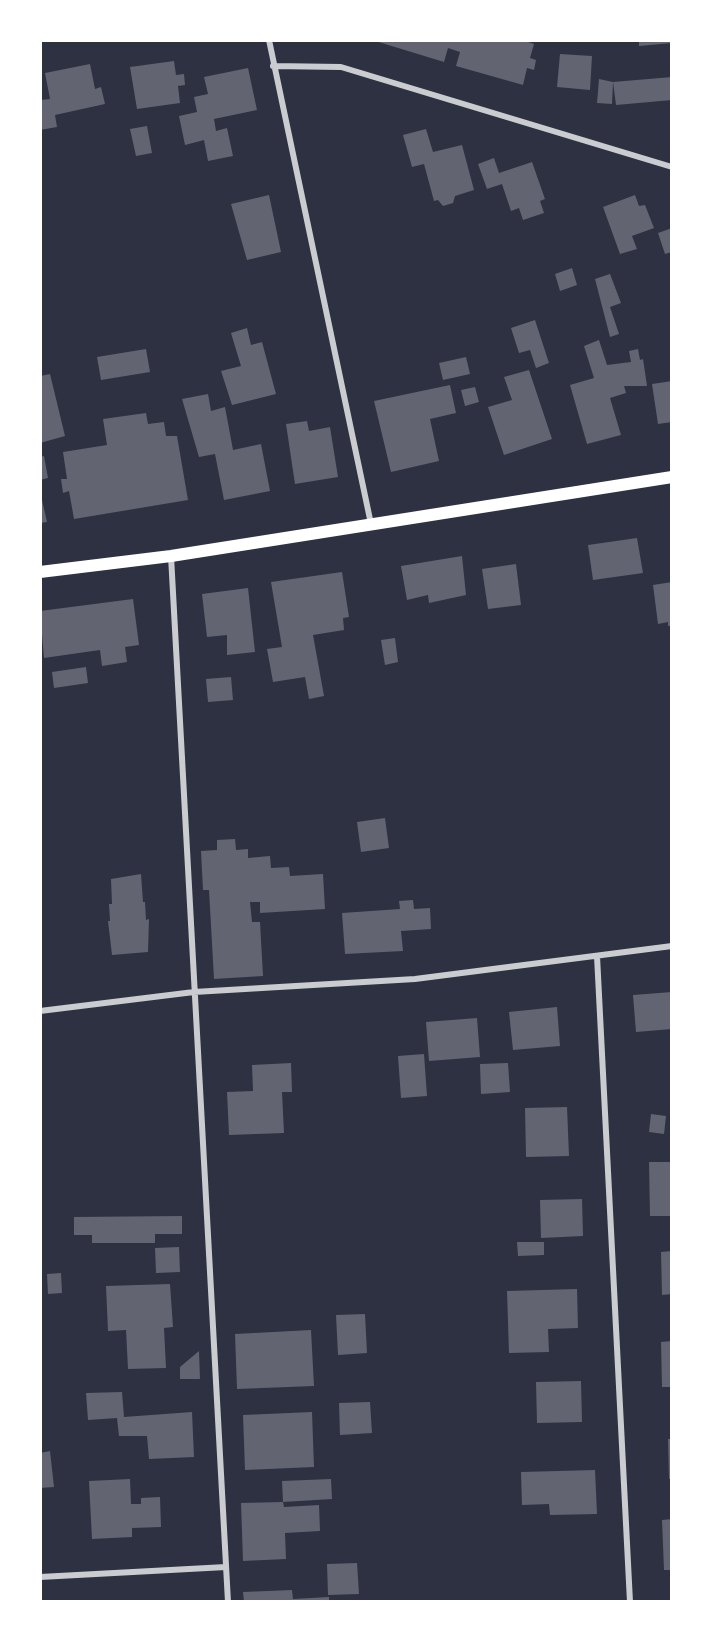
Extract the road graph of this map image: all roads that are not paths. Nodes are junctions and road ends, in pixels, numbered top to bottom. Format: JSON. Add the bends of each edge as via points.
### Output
{"nodes":[{"id":1,"x":268,"y":40,"type":"edge"},
{"id":2,"x":273,"y":66,"type":"junction"},
{"id":3,"x":672,"y":166,"type":"edge"},
{"id":4,"x":672,"y":477,"type":"edge"},
{"id":5,"x":371,"y":525,"type":"junction"},
{"id":6,"x":171,"y":556,"type":"junction"},
{"id":7,"x":40,"y":572,"type":"edge"},
{"id":8,"x":672,"y":946,"type":"edge"},
{"id":9,"x":597,"y":956,"type":"junction"},
{"id":10,"x":194,"y":992,"type":"junction"},
{"id":11,"x":40,"y":1011,"type":"edge"},
{"id":12,"x":226,"y":1567,"type":"junction"},
{"id":13,"x":40,"y":1577,"type":"edge"},
{"id":14,"x":228,"y":1602,"type":"edge"},
{"id":15,"x":630,"y":1602,"type":"edge"}],
"edges":[{"from":1,"to":2,"type":"street"},
{"from":2,"to":3,"type":"street","via":[[341,67]]},
{"from":2,"to":5,"type":"street"},
{"from":4,"to":5,"type":"main road"},
{"from":5,"to":6,"type":"main road"},
{"from":6,"to":7,"type":"main road"},
{"from":6,"to":10,"type":"street"},
{"from":8,"to":9,"type":"street"},
{"from":9,"to":10,"type":"street","via":[[415,979]]},
{"from":9,"to":15,"type":"street"},
{"from":10,"to":11,"type":"street"},
{"from":10,"to":12,"type":"street"},
{"from":12,"to":13,"type":"street"},
{"from":12,"to":14,"type":"street"}]}
